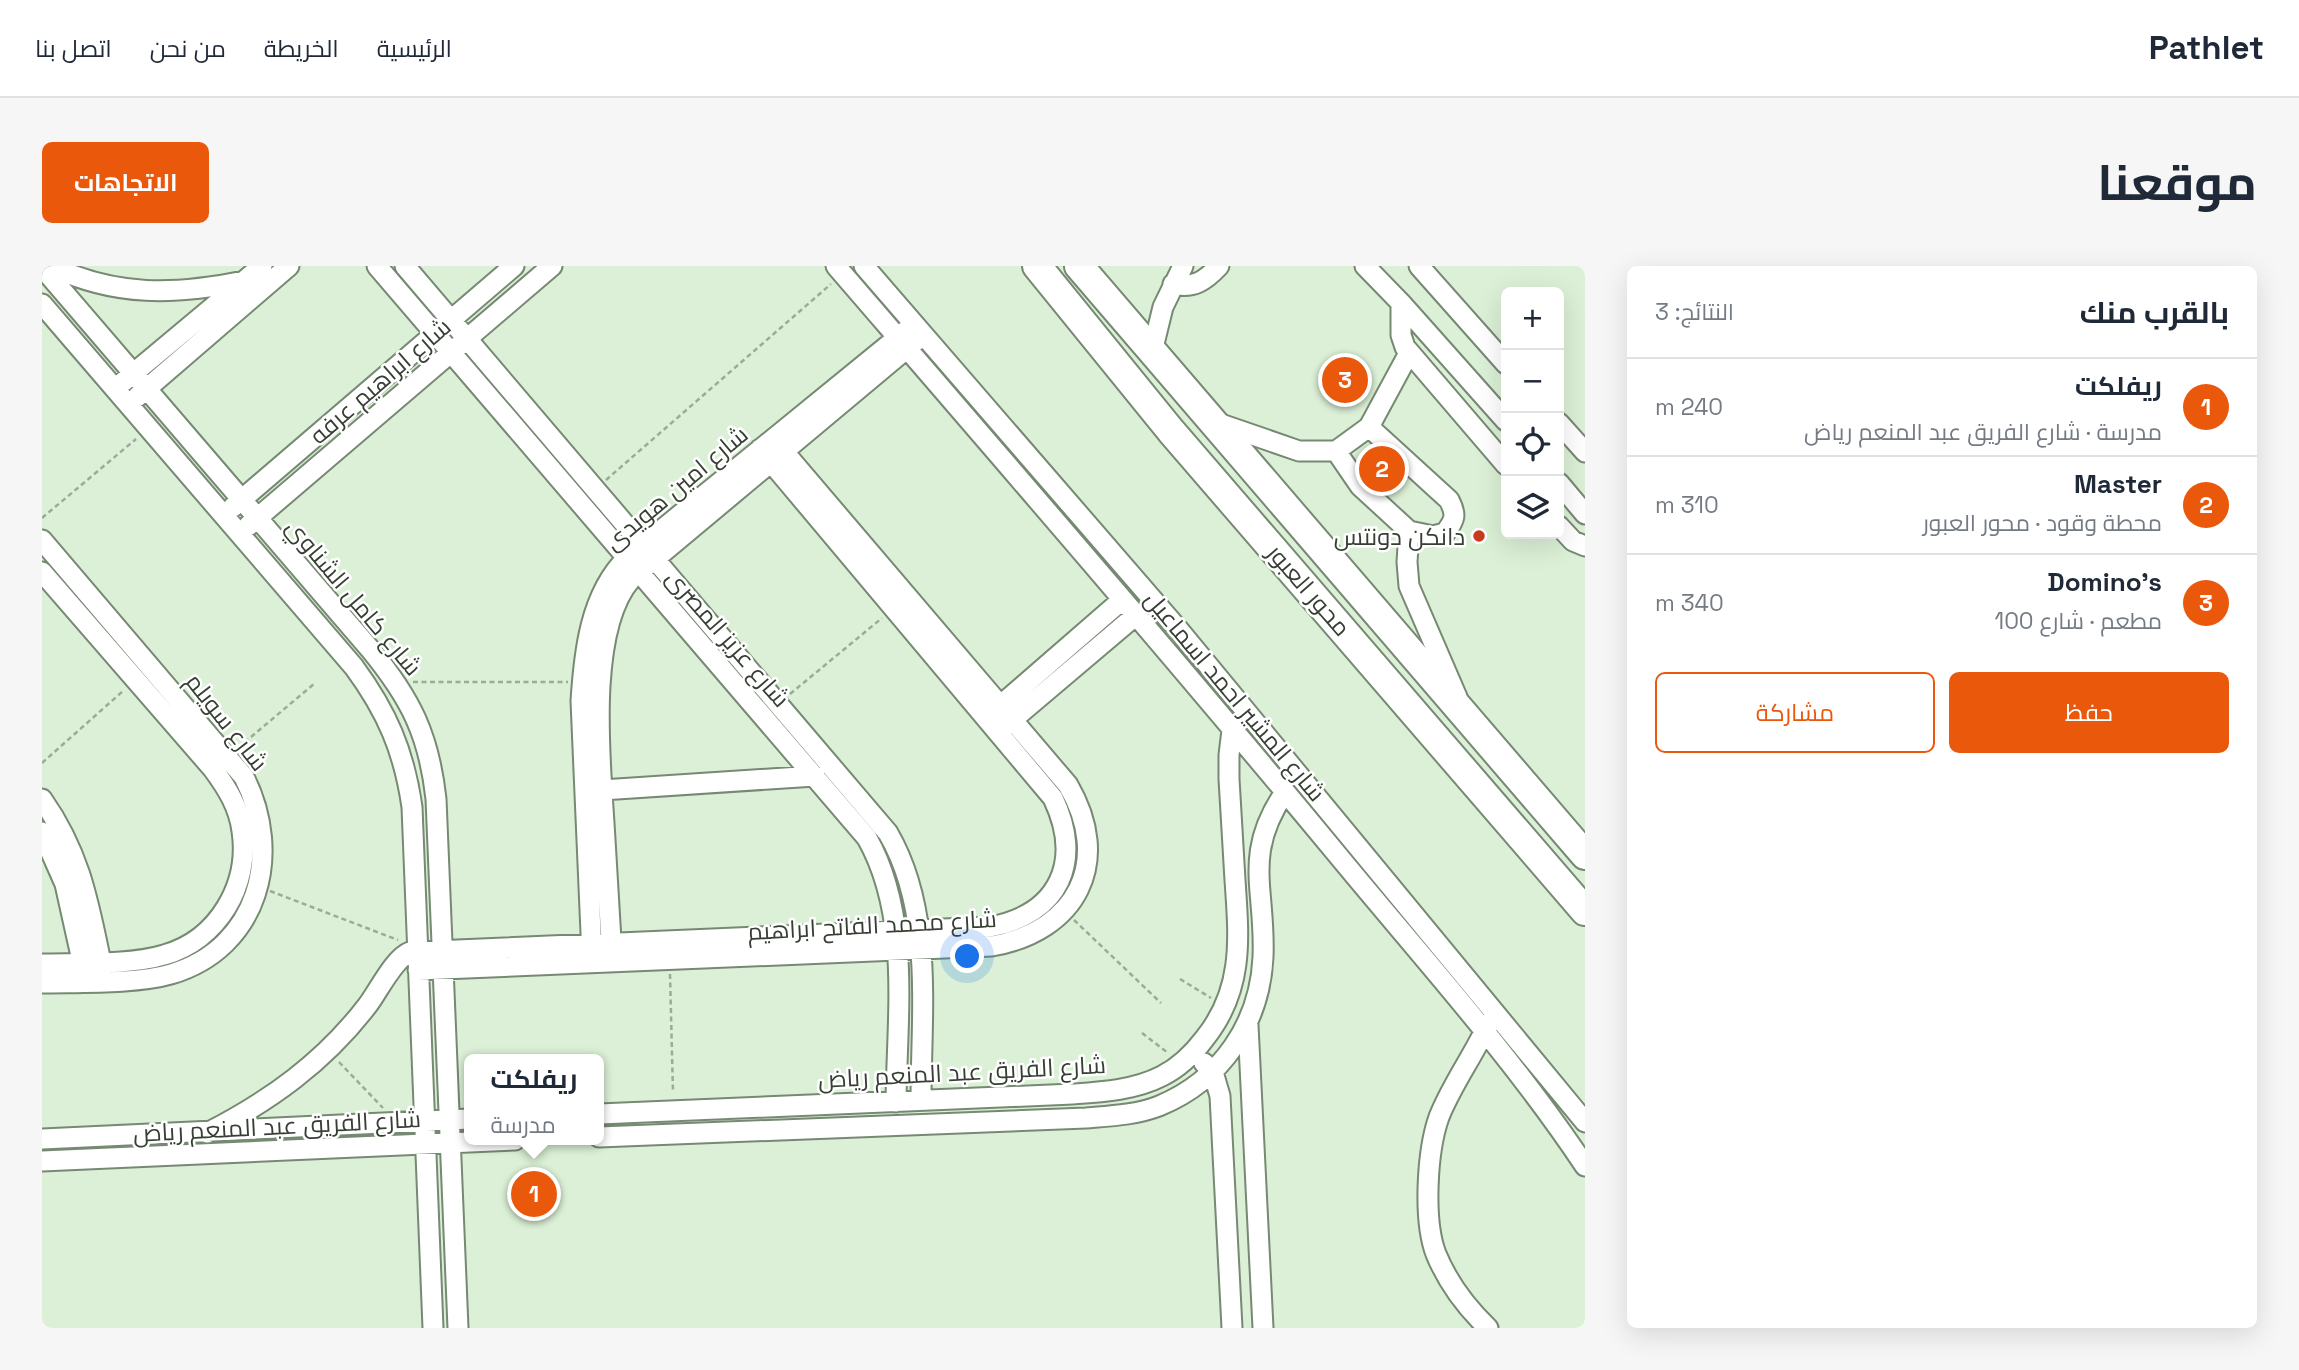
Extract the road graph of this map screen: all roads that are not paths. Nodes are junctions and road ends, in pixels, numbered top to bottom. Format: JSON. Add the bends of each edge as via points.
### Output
{"nodes":[{"id":1,"x":51,"y":266,"type":"edge"},
{"id":2,"x":262,"y":266,"type":"edge"},
{"id":3,"x":289,"y":266,"type":"edge"},
{"id":4,"x":377,"y":266,"type":"edge"},
{"id":5,"x":405,"y":266,"type":"edge"},
{"id":6,"x":514,"y":266,"type":"edge"},
{"id":7,"x":552,"y":266,"type":"edge"},
{"id":8,"x":864,"y":266,"type":"edge"},
{"id":9,"x":1037,"y":266,"type":"edge"},
{"id":10,"x":1183,"y":266,"type":"edge"},
{"id":11,"x":1219,"y":266,"type":"edge"},
{"id":12,"x":1365,"y":266,"type":"edge"},
{"id":13,"x":1419,"y":266,"type":"edge"},
{"id":14,"x":42,"y":267,"type":"edge"},
{"id":15,"x":1086,"y":267,"type":"edge"},
{"id":16,"x":840,"y":270,"type":"edge"},
{"id":17,"x":244,"y":281,"type":"junction"},
{"id":18,"x":1173,"y":284,"type":"junction"},
{"id":19,"x":1401,"y":303,"type":"junction"},
{"id":20,"x":42,"y":304,"type":"edge"},
{"id":21,"x":451,"y":320,"type":"junction"},
{"id":22,"x":918,"y":329,"type":"junction"},
{"id":23,"x":435,"y":334,"type":"junction"},
{"id":24,"x":467,"y":339,"type":"junction"},
{"id":25,"x":902,"y":343,"type":"junction"},
{"id":26,"x":451,"y":352,"type":"junction"},
{"id":27,"x":1152,"y":352,"type":"junction"},
{"id":28,"x":1409,"y":353,"type":"junction"},
{"id":29,"x":1501,"y":358,"type":"edge"},
{"id":30,"x":140,"y":381,"type":"junction"},
{"id":31,"x":121,"y":397,"type":"junction"},
{"id":32,"x":1501,"y":415,"type":"edge"},
{"id":33,"x":1210,"y":420,"type":"junction"},
{"id":34,"x":1369,"y":427,"type":"junction"},
{"id":35,"x":1564,"y":429,"type":"edge"},
{"id":36,"x":772,"y":450,"type":"junction"},
{"id":37,"x":1336,"y":451,"type":"junction"},
{"id":38,"x":1585,"y":453,"type":"edge"},
{"id":39,"x":1501,"y":459,"type":"edge"},
{"id":40,"x":1564,"y":489,"type":"edge"},
{"id":41,"x":242,"y":500,"type":"junction"},
{"id":42,"x":819,"y":505,"type":"junction"},
{"id":43,"x":1585,"y":514,"type":"edge"},
{"id":44,"x":223,"y":515,"type":"junction"},
{"id":45,"x":257,"y":518,"type":"junction"},
{"id":46,"x":1409,"y":531,"type":"junction"},
{"id":47,"x":1564,"y":531,"type":"edge"},
{"id":48,"x":239,"y":534,"type":"junction"},
{"id":49,"x":42,"y":540,"type":"edge"},
{"id":50,"x":1585,"y":546,"type":"edge"},
{"id":51,"x":650,"y":551,"type":"junction"},
{"id":52,"x":633,"y":565,"type":"junction"},
{"id":53,"x":42,"y":572,"type":"edge"},
{"id":54,"x":1122,"y":600,"type":"junction"},
{"id":55,"x":1135,"y":616,"type":"junction"},
{"id":56,"x":1071,"y":657,"type":"junction"},
{"id":57,"x":1464,"y":714,"type":"junction"},
{"id":58,"x":1000,"y":718,"type":"junction"},
{"id":59,"x":1232,"y":730,"type":"junction"},
{"id":60,"x":815,"y":776,"type":"junction"},
{"id":61,"x":602,"y":790,"type":"junction"},
{"id":62,"x":1285,"y":792,"type":"junction"},
{"id":63,"x":42,"y":799,"type":"edge"},
{"id":64,"x":42,"y":832,"type":"edge"},
{"id":65,"x":1585,"y":855,"type":"edge"},
{"id":66,"x":1585,"y":911,"type":"edge"},
{"id":67,"x":920,"y":940,"type":"junction"},
{"id":68,"x":897,"y":941,"type":"junction"},
{"id":69,"x":602,"y":953,"type":"junction"},
{"id":70,"x":418,"y":956,"type":"junction"},
{"id":71,"x":443,"y":960,"type":"junction"},
{"id":72,"x":42,"y":964,"type":"edge"},
{"id":73,"x":94,"y":971,"type":"junction"},
{"id":74,"x":1234,"y":982,"type":"junction"},
{"id":75,"x":42,"y":983,"type":"edge"},
{"id":76,"x":1260,"y":987,"type":"junction"},
{"id":77,"x":1494,"y":1012,"type":"junction"},
{"id":78,"x":1248,"y":1024,"type":"junction"},
{"id":79,"x":1484,"y":1033,"type":"junction"},
{"id":80,"x":1188,"y":1058,"type":"junction"},
{"id":81,"x":1213,"y":1072,"type":"junction"},
{"id":82,"x":920,"y":1101,"type":"junction"},
{"id":83,"x":896,"y":1102,"type":"junction"},
{"id":84,"x":604,"y":1114,"type":"edge"},
{"id":85,"x":459,"y":1120,"type":"edge"},
{"id":86,"x":425,"y":1121,"type":"junction"},
{"id":87,"x":1585,"y":1122,"type":"edge"},
{"id":88,"x":207,"y":1133,"type":"junction"},
{"id":89,"x":604,"y":1137,"type":"edge"},
{"id":90,"x":42,"y":1139,"type":"edge"},
{"id":91,"x":451,"y":1142,"type":"junction"},
{"id":92,"x":464,"y":1142,"type":"edge"},
{"id":93,"x":426,"y":1143,"type":"junction"},
{"id":94,"x":42,"y":1161,"type":"edge"},
{"id":95,"x":1585,"y":1166,"type":"edge"},
{"id":96,"x":433,"y":1328,"type":"edge"},
{"id":97,"x":458,"y":1328,"type":"edge"},
{"id":98,"x":1232,"y":1328,"type":"edge"},
{"id":99,"x":1263,"y":1328,"type":"edge"},
{"id":100,"x":1488,"y":1328,"type":"edge"}],
"edges":[{"from":1,"to":17,"type":"street","via":[[102,285],[143,291],[202,289]]},
{"from":2,"to":17,"type":"street"},
{"from":3,"to":30,"type":"street"},
{"from":4,"to":23,"type":"street","name":"شارع عزيز المصرى"},
{"from":5,"to":21,"type":"street","name":"شارع عزيز المصرى"},
{"from":6,"to":21,"type":"street","name":"شارع ابراهيم عرفه"},
{"from":7,"to":24,"type":"street","name":"شارع ابراهيم عرفه"},
{"from":8,"to":22,"type":"street","name":"شارع المشير احمد اسماعيل"},
{"from":9,"to":66,"type":"highway","name":"محور العبور","via":[[1171,431]]},
{"from":10,"to":18,"type":"street"},
{"from":11,"to":18,"type":"street","via":[[1198,284]]},
{"from":12,"to":19,"type":"street"},
{"from":13,"to":29,"type":"street"},
{"from":14,"to":30,"type":"street","name":"شارع كامل الشناوي"},
{"from":15,"to":27,"type":"highway","name":"محور العبور"},
{"from":16,"to":25,"type":"street","name":"شارع المشير احمد اسماعيل"},
{"from":17,"to":30,"type":"street"},
{"from":18,"to":27,"type":"street"},
{"from":19,"to":28,"type":"street","via":[[1401,334]]},
{"from":19,"to":32,"type":"street"},
{"from":20,"to":31,"type":"street","name":"شارع كامل الشناوي"},
{"from":21,"to":23,"type":"street","name":"شارع ابراهيم عرفه"},
{"from":21,"to":24,"type":"street","name":"شارع عزيز المصرى"},
{"from":22,"to":25,"type":"street","name":"شارع امين هويدى"},
{"from":22,"to":77,"type":"street","name":"شارع المشير احمد اسماعيل","via":[[1179,630]]},
{"from":23,"to":26,"type":"street","name":"شارع عزيز المصرى"},
{"from":23,"to":41,"type":"street","name":"شارع ابراهيم عرفه"},
{"from":24,"to":26,"type":"street","name":"شارع ابراهيم عرفه"},
{"from":24,"to":51,"type":"street","name":"شارع عزيز المصرى"},
{"from":25,"to":36,"type":"street","name":"شارع امين هويدى"},
{"from":25,"to":54,"type":"street","name":"شارع المشير احمد اسماعيل"},
{"from":26,"to":45,"type":"street","name":"شارع ابراهيم عرفه"},
{"from":26,"to":52,"type":"street","name":"شارع عزيز المصرى"},
{"from":27,"to":33,"type":"highway","name":"محور العبور"},
{"from":28,"to":34,"type":"street"},
{"from":28,"to":39,"type":"street"},
{"from":30,"to":31,"type":"street"},
{"from":30,"to":41,"type":"street","name":"شارع كامل الشناوي"},
{"from":31,"to":44,"type":"street","name":"شارع كامل الشناوي"},
{"from":33,"to":37,"type":"street","via":[[1299,451]]},
{"from":33,"to":57,"type":"highway","name":"محور العبور"},
{"from":34,"to":37,"type":"street"},
{"from":34,"to":46,"type":"street","via":[[1449,500],[1455,512],[1445,533],[1433,536]]},
{"from":35,"to":38,"type":"street"},
{"from":36,"to":42,"type":"street","name":"شارع محمد الفاتح ابراهيم"},
{"from":36,"to":51,"type":"street","name":"شارع امين هويدى"},
{"from":37,"to":46,"type":"street","via":[[1360,486]]},
{"from":40,"to":43,"type":"street"},
{"from":41,"to":44,"type":"street","name":"شارع ابراهيم عرفه"},
{"from":41,"to":45,"type":"street","name":"شارع كامل الشناوي"},
{"from":42,"to":58,"type":"street","name":"شارع محمد الفاتح ابراهيم"},
{"from":42,"to":58,"type":"street","name":"شارع محمد الفاتح ابراهيم","via":[[894,607]]},
{"from":44,"to":48,"type":"street","name":"شارع كامل الشناوي"},
{"from":45,"to":48,"type":"street","name":"شارع ابراهيم عرفه"},
{"from":45,"to":71,"type":"street","name":"شارع كامل الشناوي","via":[[396,682],[423,734],[436,799]]},
{"from":46,"to":57,"type":"street","via":[[1409,586]]},
{"from":47,"to":50,"type":"street"},
{"from":48,"to":70,"type":"street","name":"شارع كامل الشناوي","via":[[354,667],[387,718],[399,747],[412,807]]},
{"from":49,"to":73,"type":"street","name":"شارع سويلم","via":[[228,757],[243,777],[259,814],[263,854],[258,887],[229,939],[211,954],[169,975]]},
{"from":51,"to":52,"type":"street","name":"شارع امين هويدى"},
{"from":51,"to":67,"type":"street","name":"شارع عزيز المصرى","via":[[888,833],[911,884]]},
{"from":52,"to":60,"type":"street","name":"شارع عزيز المصرى"},
{"from":52,"to":61,"type":"street","name":"شارع امين هويدى","via":[[613,613],[604,654],[599,701]]},
{"from":52,"to":69,"type":"street","name":"شارع امين هويدى","via":[[611,577],[597,609],[582,682],[582,733]]},
{"from":53,"to":73,"type":"street","name":"شارع سويلم","via":[[227,787],[242,829],[244,852],[234,896],[206,933],[165,955]]},
{"from":54,"to":55,"type":"street","name":"شارع المشير احمد اسماعيل"},
{"from":54,"to":56,"type":"street"},
{"from":55,"to":56,"type":"street"},
{"from":55,"to":59,"type":"street","name":"شارع المشير احمد اسماعيل"},
{"from":56,"to":58,"type":"street"},
{"from":57,"to":65,"type":"highway","name":"محور العبور"},
{"from":58,"to":67,"type":"street","name":"شارع محمد الفاتح ابراهيم","via":[[1062,816],[1067,837],[1060,880],[1048,899],[1012,923]]},
{"from":58,"to":67,"type":"street","name":"شارع محمد الفاتح ابراهيم","via":[[1060,774],[1081,812],[1087,836],[1081,883],[1049,925],[1015,942],[992,946]]},
{"from":59,"to":62,"type":"street","name":"شارع المشير احمد اسماعيل"},
{"from":59,"to":74,"type":"street","name":"شارع الفريق عبد المنعم رياض","via":[[1229,779],[1238,936]]},
{"from":60,"to":61,"type":"street"},
{"from":60,"to":68,"type":"street","name":"شارع عزيز المصرى","via":[[879,858]]},
{"from":61,"to":69,"type":"street","name":"شارع امين هويدى"},
{"from":62,"to":76,"type":"street","name":"شارع الفريق عبد المنعم رياض","via":[[1259,849]]},
{"from":62,"to":79,"type":"street","name":"شارع المشير احمد اسماعيل"},
{"from":63,"to":73,"type":"street","via":[[64,833],[80,872]]},
{"from":64,"to":73,"type":"street"},
{"from":67,"to":68,"type":"street","name":"شارع محمد الفاتح ابراهيم"},
{"from":67,"to":82,"type":"street","name":"شارع عزيز المصرى"},
{"from":68,"to":69,"type":"street","name":"شارع محمد الفاتح ابراهيم"},
{"from":68,"to":69,"type":"street","name":"شارع محمد الفاتح ابراهيم","via":[[670,959]]},
{"from":68,"to":83,"type":"street","name":"شارع عزيز المصرى"},
{"from":69,"to":71,"type":"street","name":"شارع محمد الفاتح ابراهيم"},
{"from":70,"to":71,"type":"street","name":"شارع محمد الفاتح ابراهيم"},
{"from":70,"to":86,"type":"street","name":"شارع كامل الشناوي"},
{"from":70,"to":88,"type":"street","via":[[403,955],[398,960],[370,1003],[328,1051],[271,1097]]},
{"from":71,"to":85,"type":"street","name":"شارع كامل الشناوي"},
{"from":72,"to":73,"type":"street","name":"شارع سويلم"},
{"from":73,"to":75,"type":"street","name":"شارع سويلم"},
{"from":74,"to":76,"type":"street","via":[[1246,979]]},
{"from":74,"to":80,"type":"street","name":"شارع الفريق عبد المنعم رياض","via":[[1216,1024]]},
{"from":76,"to":78,"type":"street","name":"شارع الفريق عبد المنعم رياض"},
{"from":77,"to":79,"type":"street"},
{"from":77,"to":87,"type":"street","name":"شارع المشير احمد اسماعيل"},
{"from":78,"to":81,"type":"street","name":"شارع الفريق عبد المنعم رياض"},
{"from":78,"to":99,"type":"street"},
{"from":79,"to":95,"type":"street","name":"شارع المشير احمد اسماعيل"},
{"from":79,"to":100,"type":"street","via":[[1439,1118],[1427,1184],[1435,1251],[1449,1282]]},
{"from":80,"to":81,"type":"street"},
{"from":80,"to":82,"type":"street","name":"شارع الفريق عبد المنعم رياض","via":[[1160,1077],[1105,1091]]},
{"from":81,"to":89,"type":"street","name":"شارع الفريق عبد المنعم رياض","via":[[1158,1106],[1124,1115]]},
{"from":81,"to":98,"type":"street","via":[[1220,1096]]},
{"from":82,"to":83,"type":"street","name":"شارع الفريق عبد المنعم رياض"},
{"from":83,"to":84,"type":"street","name":"شارع الفريق عبد المنعم رياض"},
{"from":85,"to":86,"type":"street","name":"شارع الفريق عبد المنعم رياض"},
{"from":85,"to":91,"type":"street","name":"شارع كامل الشناوي"},
{"from":86,"to":88,"type":"street","name":"شارع الفريق عبد المنعم رياض"},
{"from":86,"to":93,"type":"street","name":"شارع كامل الشناوي"},
{"from":88,"to":90,"type":"street","name":"شارع الفريق عبد المنعم رياض"},
{"from":91,"to":92,"type":"street","name":"شارع الفريق عبد المنعم رياض"},
{"from":91,"to":93,"type":"street","name":"شارع الفريق عبد المنعم رياض"},
{"from":91,"to":97,"type":"street","name":"شارع كامل الشناوي"},
{"from":93,"to":94,"type":"street","name":"شارع الفريق عبد المنعم رياض"},
{"from":93,"to":96,"type":"street","name":"شارع كامل الشناوي"}]}
